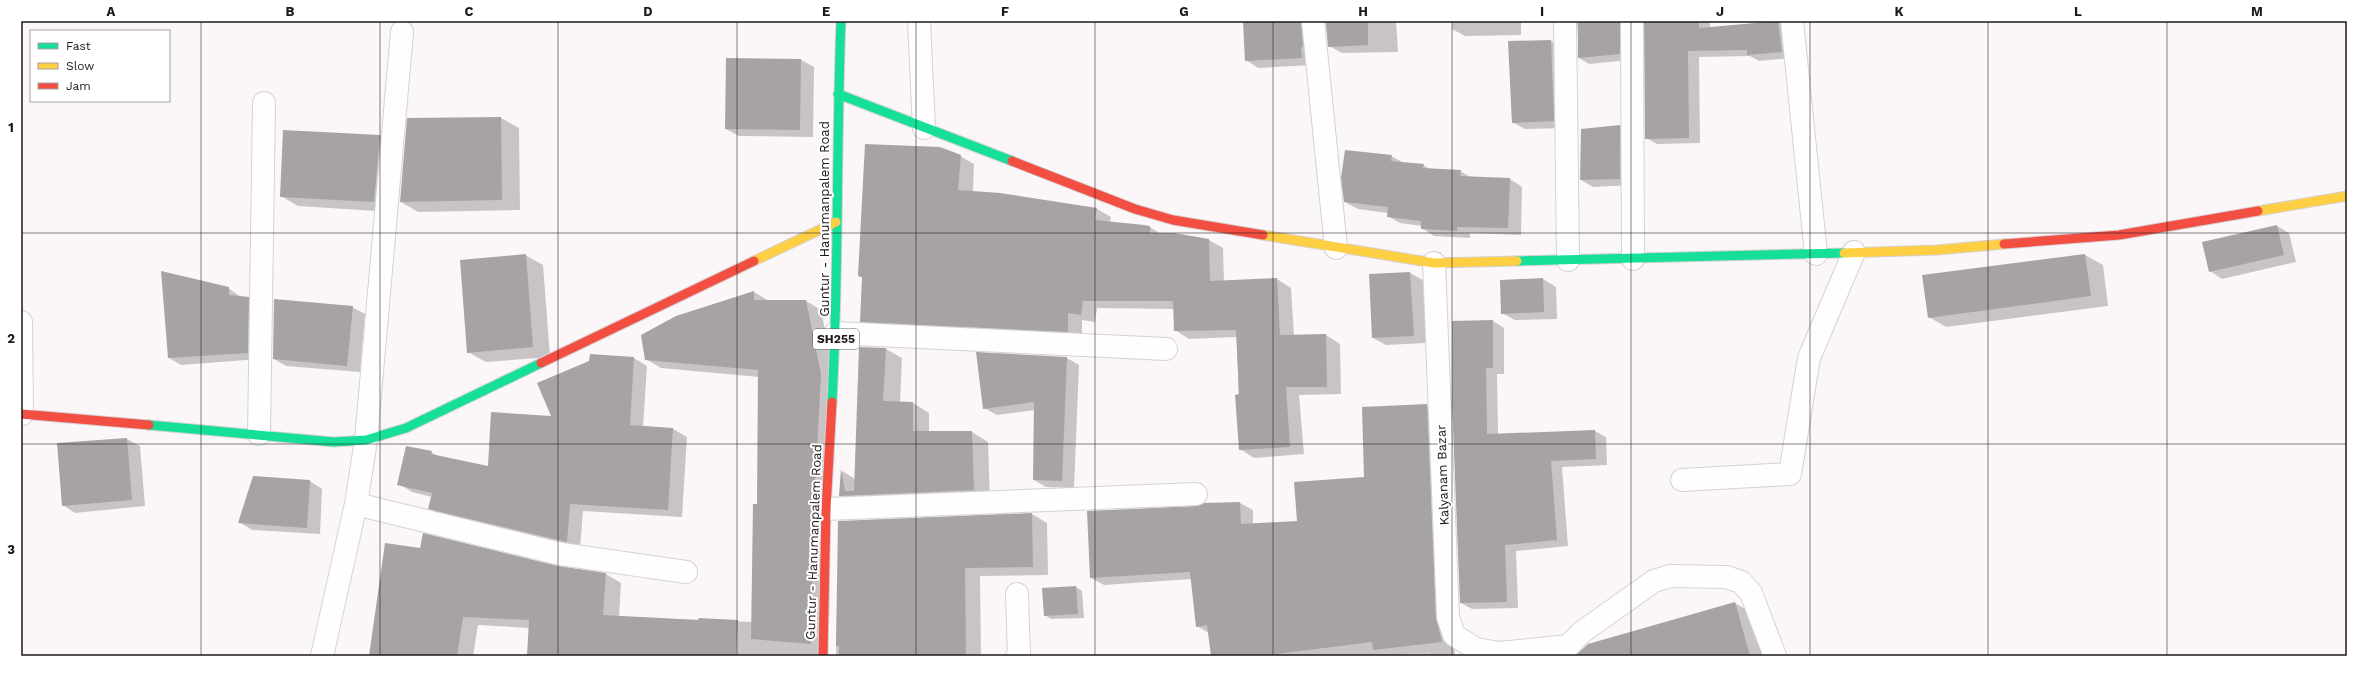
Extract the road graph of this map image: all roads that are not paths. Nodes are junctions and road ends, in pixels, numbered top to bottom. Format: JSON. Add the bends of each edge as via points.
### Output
{"nodes":[{"id":1,"x":842,"y":21,"type":"edge"},
{"id":2,"x":919,"y":21,"type":"edge"},
{"id":3,"x":1313,"y":21,"type":"edge"},
{"id":4,"x":1564,"y":21,"type":"edge"},
{"id":5,"x":1632,"y":21,"type":"edge"},
{"id":6,"x":1792,"y":21,"type":"edge"},
{"id":7,"x":402,"y":32,"type":"dead end"},
{"id":8,"x":838,"y":94,"type":"junction"},
{"id":9,"x":264,"y":104,"type":"dead end"},
{"id":10,"x":924,"y":128,"type":"junction"},
{"id":11,"x":2347,"y":196,"type":"edge"},
{"id":12,"x":836,"y":222,"type":"junction"},
{"id":13,"x":1336,"y":248,"type":"junction"},
{"id":14,"x":1854,"y":252,"type":"junction"},
{"id":15,"x":1816,"y":254,"type":"junction"},
{"id":16,"x":1633,"y":259,"type":"junction"},
{"id":17,"x":1568,"y":260,"type":"junction"},
{"id":18,"x":1434,"y":263,"type":"junction"},
{"id":19,"x":21,"y":322,"type":"edge"},
{"id":20,"x":836,"y":333,"type":"junction"},
{"id":21,"x":1166,"y":349,"type":"dead end"},
{"id":22,"x":22,"y":414,"type":"edge"},
{"id":23,"x":259,"y":434,"type":"junction"},
{"id":24,"x":366,"y":440,"type":"junction"},
{"id":25,"x":1682,"y":480,"type":"dead end"},
{"id":26,"x":1196,"y":494,"type":"dead end"},
{"id":27,"x":356,"y":504,"type":"junction"},
{"id":28,"x":826,"y":509,"type":"junction"},
{"id":29,"x":686,"y":572,"type":"dead end"},
{"id":30,"x":1017,"y":594,"type":"dead end"},
{"id":31,"x":1567,"y":651,"type":"edge"},
{"id":32,"x":1499,"y":655,"type":"edge"},
{"id":33,"x":322,"y":656,"type":"edge"},
{"id":34,"x":823,"y":656,"type":"edge"},
{"id":35,"x":1017,"y":656,"type":"edge"},
{"id":36,"x":1775,"y":656,"type":"edge"}],
"edges":[{"from":1,"to":8,"type":"street","name":"Guntur - Hanumanpalem Road","number":"SH255"},
{"from":2,"to":10,"type":"street"},
{"from":3,"to":13,"type":"street"},
{"from":4,"to":17,"type":"street"},
{"from":5,"to":16,"type":"street"},
{"from":6,"to":15,"type":"street"},
{"from":7,"to":24,"type":"street"},
{"from":8,"to":10,"type":"street"},
{"from":8,"to":12,"type":"street","name":"Guntur - Hanumanpalem Road","number":"SH255"},
{"from":9,"to":23,"type":"street"},
{"from":10,"to":13,"type":"street","via":[[1135,209],[1173,220]]},
{"from":11,"to":14,"type":"street","via":[[2120,235],[1937,250]]},
{"from":12,"to":20,"type":"street","name":"Guntur - Hanumanpalem Road","number":"SH255"},
{"from":12,"to":24,"type":"street","via":[[406,428]]},
{"from":13,"to":18,"type":"street"},
{"from":14,"to":15,"type":"street"},
{"from":14,"to":25,"type":"street","via":[[1810,358],[1790,474]]},
{"from":15,"to":16,"type":"street"},
{"from":16,"to":17,"type":"street"},
{"from":17,"to":18,"type":"street"},
{"from":18,"to":32,"type":"street","name":"Kalyanam Bazar","via":[[1448,617],[1454,635],[1476,649]]},
{"from":19,"to":22,"type":"street"},
{"from":20,"to":21,"type":"street"},
{"from":20,"to":28,"type":"street","name":"Guntur - Hanumanpalem Road","number":"SH255"},
{"from":22,"to":23,"type":"street"},
{"from":23,"to":24,"type":"street","via":[[334,442]]},
{"from":24,"to":27,"type":"street"},
{"from":26,"to":28,"type":"street"},
{"from":27,"to":29,"type":"street","via":[[561,554]]},
{"from":27,"to":33,"type":"street"},
{"from":28,"to":34,"type":"street","name":"Guntur - Hanumanpalem Road","number":"SH255"},
{"from":30,"to":35,"type":"street"},
{"from":31,"to":32,"type":"street","name":"Kalyanam Bazar"},
{"from":31,"to":36,"type":"street","via":[[1582,632],[1654,581],[1670,576],[1726,577],[1741,582],[1751,593]]}]}
